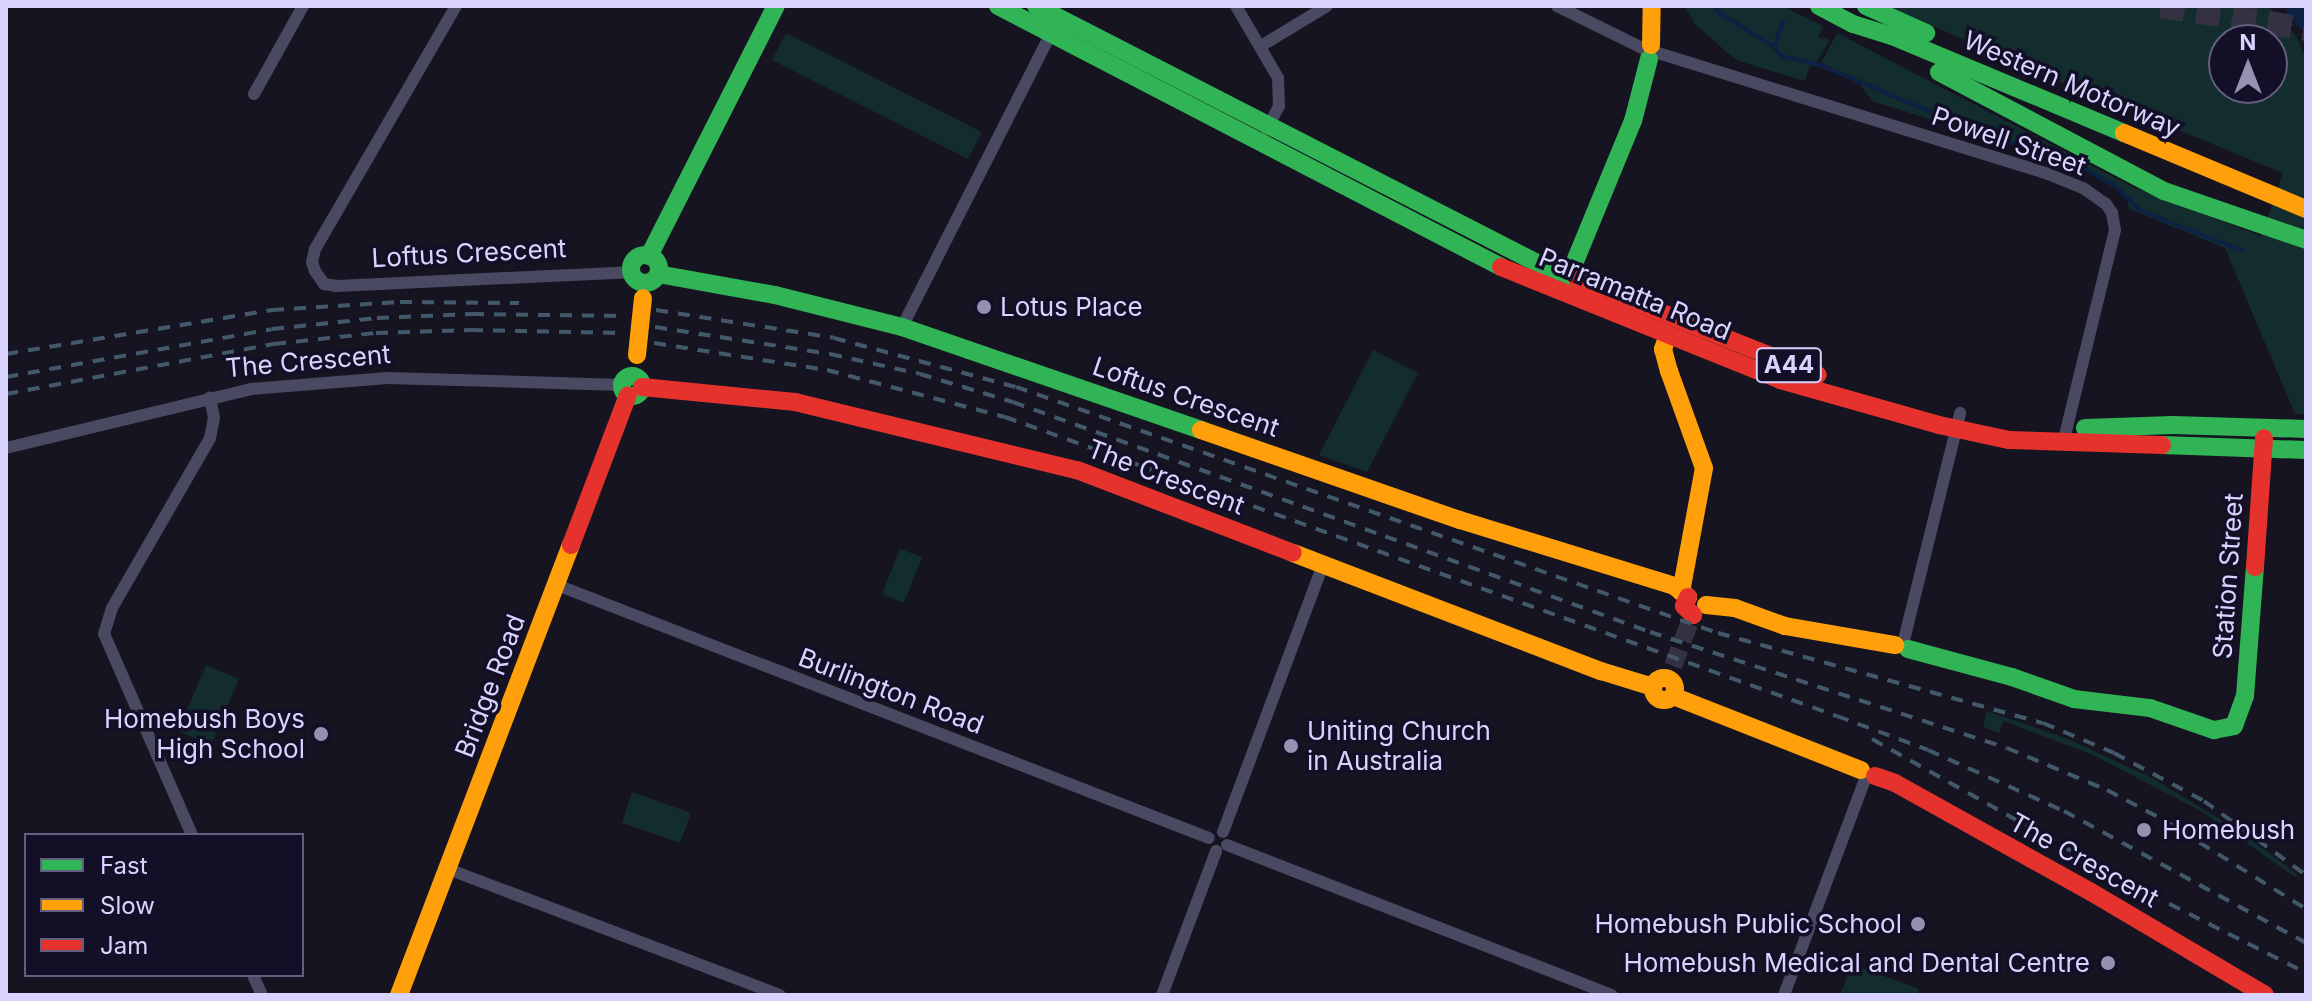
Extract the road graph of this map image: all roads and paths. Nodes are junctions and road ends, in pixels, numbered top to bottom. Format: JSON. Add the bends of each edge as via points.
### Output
{"nodes":[{"id":1,"x":303,"y":6,"type":"edge"},
{"id":2,"x":456,"y":6,"type":"edge"},
{"id":3,"x":776,"y":6,"type":"edge"},
{"id":4,"x":998,"y":6,"type":"edge"},
{"id":5,"x":1036,"y":6,"type":"edge"},
{"id":6,"x":1236,"y":6,"type":"edge"},
{"id":7,"x":1327,"y":6,"type":"edge"},
{"id":8,"x":1557,"y":6,"type":"edge"},
{"id":9,"x":1652,"y":6,"type":"edge"},
{"id":10,"x":1819,"y":6,"type":"edge"},
{"id":11,"x":1866,"y":6,"type":"edge"},
{"id":12,"x":1853,"y":24,"type":"junction"},
{"id":13,"x":1055,"y":25,"type":"junction"},
{"id":14,"x":1261,"y":46,"type":"junction"},
{"id":15,"x":1651,"y":51,"type":"junction"},
{"id":16,"x":254,"y":94,"type":"dead end"},
{"id":17,"x":1265,"y":134,"type":"junction"},
{"id":18,"x":2242,"y":175,"type":"junction"},
{"id":19,"x":2306,"y":191,"type":"edge"},
{"id":20,"x":2306,"y":209,"type":"edge"},
{"id":21,"x":2306,"y":240,"type":"edge"},
{"id":22,"x":644,"y":282,"type":"junction"},
{"id":23,"x":1565,"y":285,"type":"junction"},
{"id":24,"x":902,"y":327,"type":"junction"},
{"id":25,"x":1667,"y":337,"type":"junction"},
{"id":26,"x":632,"y":386,"type":"junction"},
{"id":27,"x":210,"y":397,"type":"junction"},
{"id":28,"x":1958,"y":421,"type":"junction"},
{"id":29,"x":2265,"y":427,"type":"junction"},
{"id":30,"x":2306,"y":429,"type":"edge"},
{"id":31,"x":2064,"y":436,"type":"junction"},
{"id":32,"x":6,"y":448,"type":"edge"},
{"id":33,"x":2264,"y":448,"type":"junction"},
{"id":34,"x":2306,"y":450,"type":"edge"},
{"id":35,"x":1323,"y":564,"type":"junction"},
{"id":36,"x":557,"y":585,"type":"junction"},
{"id":37,"x":1692,"y":605,"type":"junction"},
{"id":38,"x":1902,"y":645,"type":"junction"},
{"id":39,"x":2234,"y":726,"type":"joint"},
{"id":40,"x":1867,"y":775,"type":"junction"},
{"id":41,"x":1223,"y":832,"type":"junction"},
{"id":42,"x":191,"y":833,"type":"edge"},
{"id":43,"x":1209,"y":838,"type":"junction"},
{"id":44,"x":1222,"y":848,"type":"junction"},
{"id":45,"x":448,"y":869,"type":"junction"},
{"id":46,"x":399,"y":995,"type":"edge"},
{"id":47,"x":780,"y":995,"type":"edge"},
{"id":48,"x":1162,"y":995,"type":"edge"},
{"id":49,"x":1612,"y":995,"type":"edge"},
{"id":50,"x":1784,"y":995,"type":"edge"},
{"id":51,"x":2265,"y":995,"type":"edge"}],
"edges":[{"from":1,"to":16,"type":"street"},
{"from":2,"to":22,"type":"street","name":"Loftus Crescent","via":[[315,249],[315,271],[324,284],[337,286]]},
{"from":3,"to":22,"type":"main road","via":[[656,237],[649,256],[658,265]]},
{"from":4,"to":13,"type":"main road","name":"Parramatta Road","number":"A44"},
{"from":5,"to":13,"type":"main road","name":"Parramatta Road","number":"A44"},
{"from":6,"to":14,"type":"street"},
{"from":7,"to":14,"type":"street"},
{"from":8,"to":15,"type":"street","name":"Powell Street"},
{"from":9,"to":15,"type":"main road"},
{"from":10,"to":12,"type":"main road","name":"Western Motorway"},
{"from":11,"to":18,"type":"main road","name":"Western Motorway"},
{"from":12,"to":18,"type":"main road","name":"Western Motorway"},
{"from":12,"to":21,"type":"main road","via":[[2140,179]]},
{"from":13,"to":17,"type":"main road","name":"Parramatta Road","number":"A44"},
{"from":13,"to":24,"type":"street"},
{"from":14,"to":17,"type":"street","via":[[1278,78],[1279,106]]},
{"from":15,"to":23,"type":"main road","via":[[1633,121]]},
{"from":15,"to":31,"type":"street","name":"Powell Street","via":[[2048,174],[2106,204],[2115,230]]},
{"from":17,"to":23,"type":"main road","name":"Parramatta Road","number":"A44","via":[[1509,271]]},
{"from":18,"to":19,"type":"main road","name":"Western Motorway"},
{"from":18,"to":20,"type":"main road","name":"Western Motorway"},
{"from":22,"to":24,"type":"main road","name":"Loftus Crescent","via":[[775,295]]},
{"from":22,"to":26,"type":"main road","name":"Bridge Road","bridge":true},
{"from":23,"to":25,"type":"main road","name":"Parramatta Road","number":"A44"},
{"from":23,"to":28,"type":"main road","name":"Parramatta Road","number":"A44"},
{"from":24,"to":37,"type":"main road","name":"Loftus Crescent","via":[[1460,520],[1664,583]]},
{"from":25,"to":28,"type":"main road","name":"Parramatta Road","number":"A44","via":[[1780,380]]},
{"from":25,"to":37,"type":"main road","via":[[1663,349],[1669,371],[1704,468]]},
{"from":26,"to":27,"type":"street","name":"The Crescent","via":[[388,378]]},
{"from":26,"to":35,"type":"main road","name":"The Crescent","via":[[795,402],[1039,459]]},
{"from":26,"to":36,"type":"main road","name":"Bridge Road"},
{"from":27,"to":32,"type":"street","name":"The Crescent"},
{"from":27,"to":42,"type":"street","via":[[210,438],[112,608],[104,634]]},
{"from":28,"to":31,"type":"main road","name":"Parramatta Road","number":"A44"},
{"from":28,"to":38,"type":"street"},
{"from":29,"to":30,"type":"main road","name":"Parramatta Road","number":"A44"},
{"from":29,"to":31,"type":"main road","name":"Parramatta Road","number":"A44"},
{"from":29,"to":33,"type":"main road","name":"Station Street"},
{"from":31,"to":33,"type":"main road","name":"Parramatta Road","number":"A44"},
{"from":33,"to":34,"type":"main road","name":"Parramatta Road","number":"A44"},
{"from":33,"to":39,"type":"main road","name":"Station Street","via":[[2245,696]]},
{"from":35,"to":40,"type":"main road","name":"The Crescent","via":[[1667,682]]},
{"from":35,"to":41,"type":"street"},
{"from":36,"to":43,"type":"street","name":"Burlington Road"},
{"from":36,"to":45,"type":"main road","name":"Bridge Road"},
{"from":37,"to":38,"type":"main road","name":"Loftus Crescent","via":[[1735,608],[1785,626]]},
{"from":38,"to":39,"type":"main road","name":"Loftus Crescent","via":[[2074,699],[2150,708],[2214,730]]},
{"from":40,"to":50,"type":"street"},
{"from":40,"to":51,"type":"main road","name":"The Crescent","via":[[1895,783]]},
{"from":41,"to":43,"type":"street"},
{"from":41,"to":44,"type":"street"},
{"from":43,"to":44,"type":"street","via":[[1210,848]]},
{"from":44,"to":48,"type":"street"},
{"from":44,"to":49,"type":"street"},
{"from":45,"to":46,"type":"main road","name":"Bridge Road"},
{"from":45,"to":47,"type":"street"}]}
